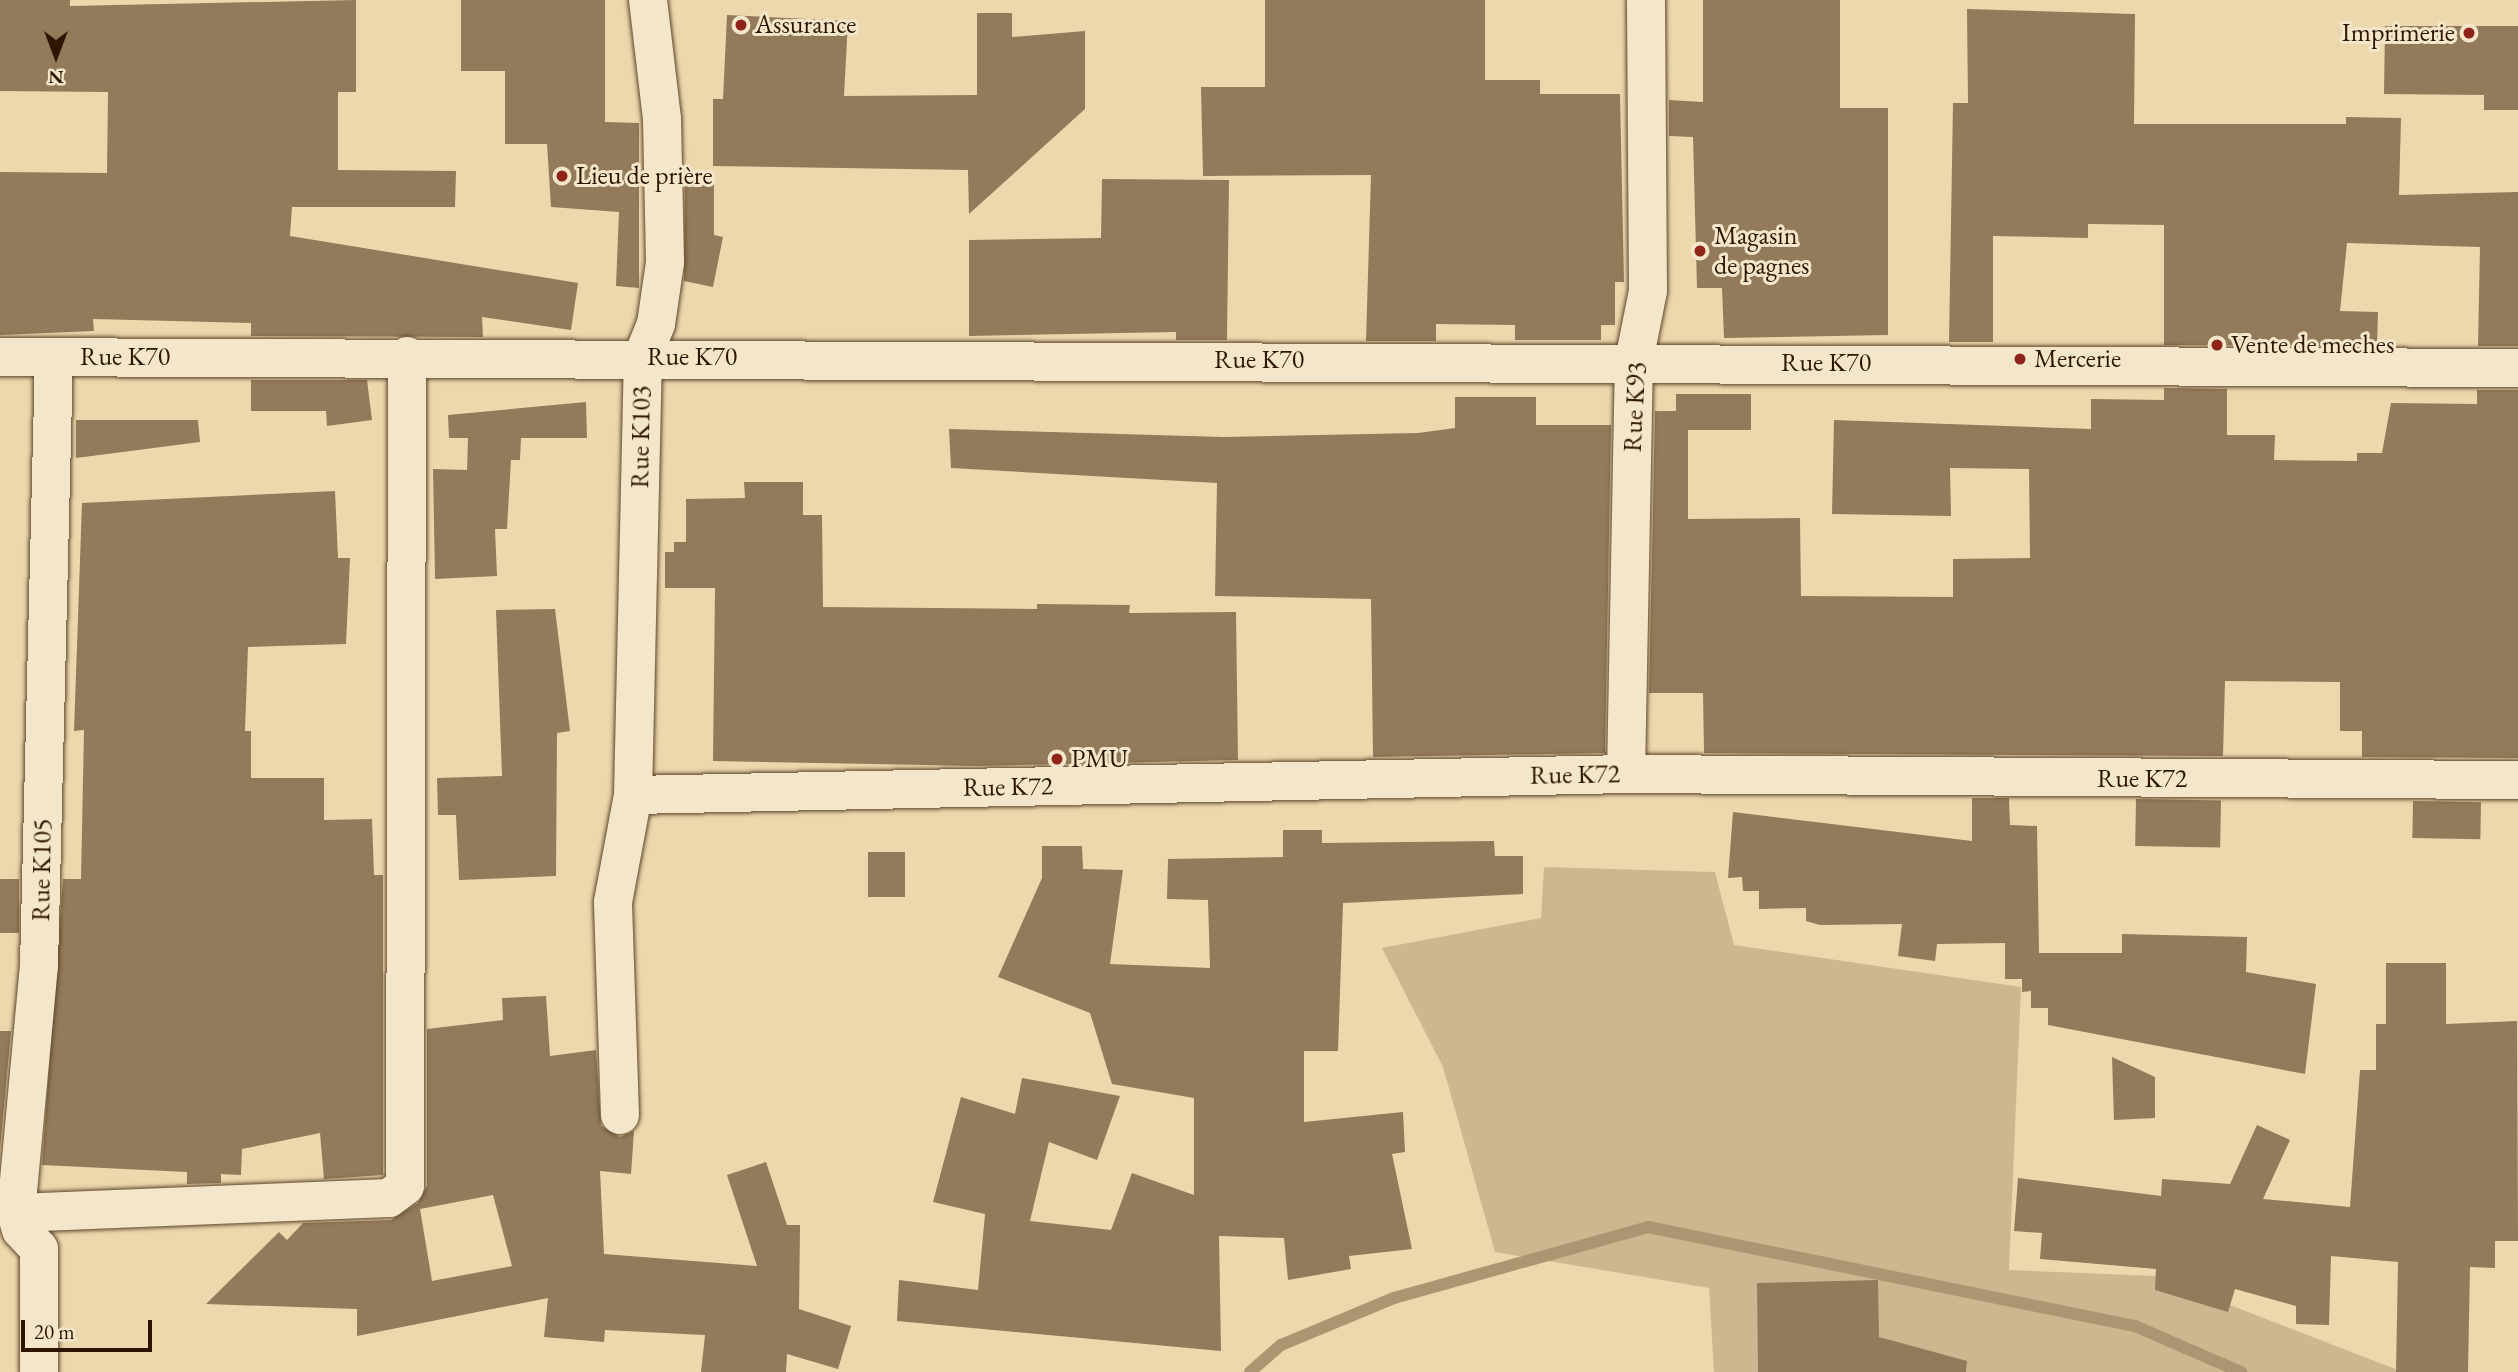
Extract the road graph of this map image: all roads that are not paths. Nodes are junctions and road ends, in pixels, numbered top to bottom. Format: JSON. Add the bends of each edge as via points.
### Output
{"nodes":[{"id":1,"x":649,"y":0,"type":"edge"},
{"id":2,"x":1646,"y":0,"type":"edge"},
{"id":3,"x":407,"y":356,"type":"junction"},
{"id":4,"x":643,"y":356,"type":"junction"},
{"id":5,"x":0,"y":357,"type":"edge"},
{"id":6,"x":54,"y":357,"type":"junction"},
{"id":7,"x":1634,"y":361,"type":"junction"},
{"id":8,"x":2518,"y":368,"type":"edge"},
{"id":9,"x":1626,"y":774,"type":"junction"},
{"id":10,"x":2518,"y":780,"type":"edge"},
{"id":11,"x":633,"y":795,"type":"junction"},
{"id":12,"x":620,"y":1115,"type":"dead end"},
{"id":13,"x":8,"y":1230,"type":"edge"},
{"id":14,"x":39,"y":1372,"type":"edge"}],
"edges":[{"from":1,"to":4,"type":"street","name":"Rue K103","via":[[663,119],[665,262],[656,324]]},
{"from":2,"to":7,"type":"street","name":"Rue K93","via":[[1648,290]]},
{"from":3,"to":4,"type":"street","name":"Rue K70"},
{"from":3,"to":6,"type":"street","name":"Rue K70"},
{"from":3,"to":13,"type":"street","via":[[405,1186],[389,1198]]},
{"from":4,"to":7,"type":"street","name":"Rue K70"},
{"from":4,"to":11,"type":"street","name":"Rue K103"},
{"from":5,"to":6,"type":"street","name":"Rue K70"},
{"from":6,"to":13,"type":"street","name":"Rue K105","via":[[39,966]]},
{"from":7,"to":8,"type":"street","name":"Rue K70"},
{"from":7,"to":9,"type":"street","name":"Rue K93"},
{"from":9,"to":10,"type":"street","name":"Rue K72"},
{"from":9,"to":11,"type":"street","name":"Rue K72"},
{"from":11,"to":12,"type":"street","name":"Rue K103","via":[[613,902]]},
{"from":13,"to":14,"type":"street","via":[[39,1249]]}]}
